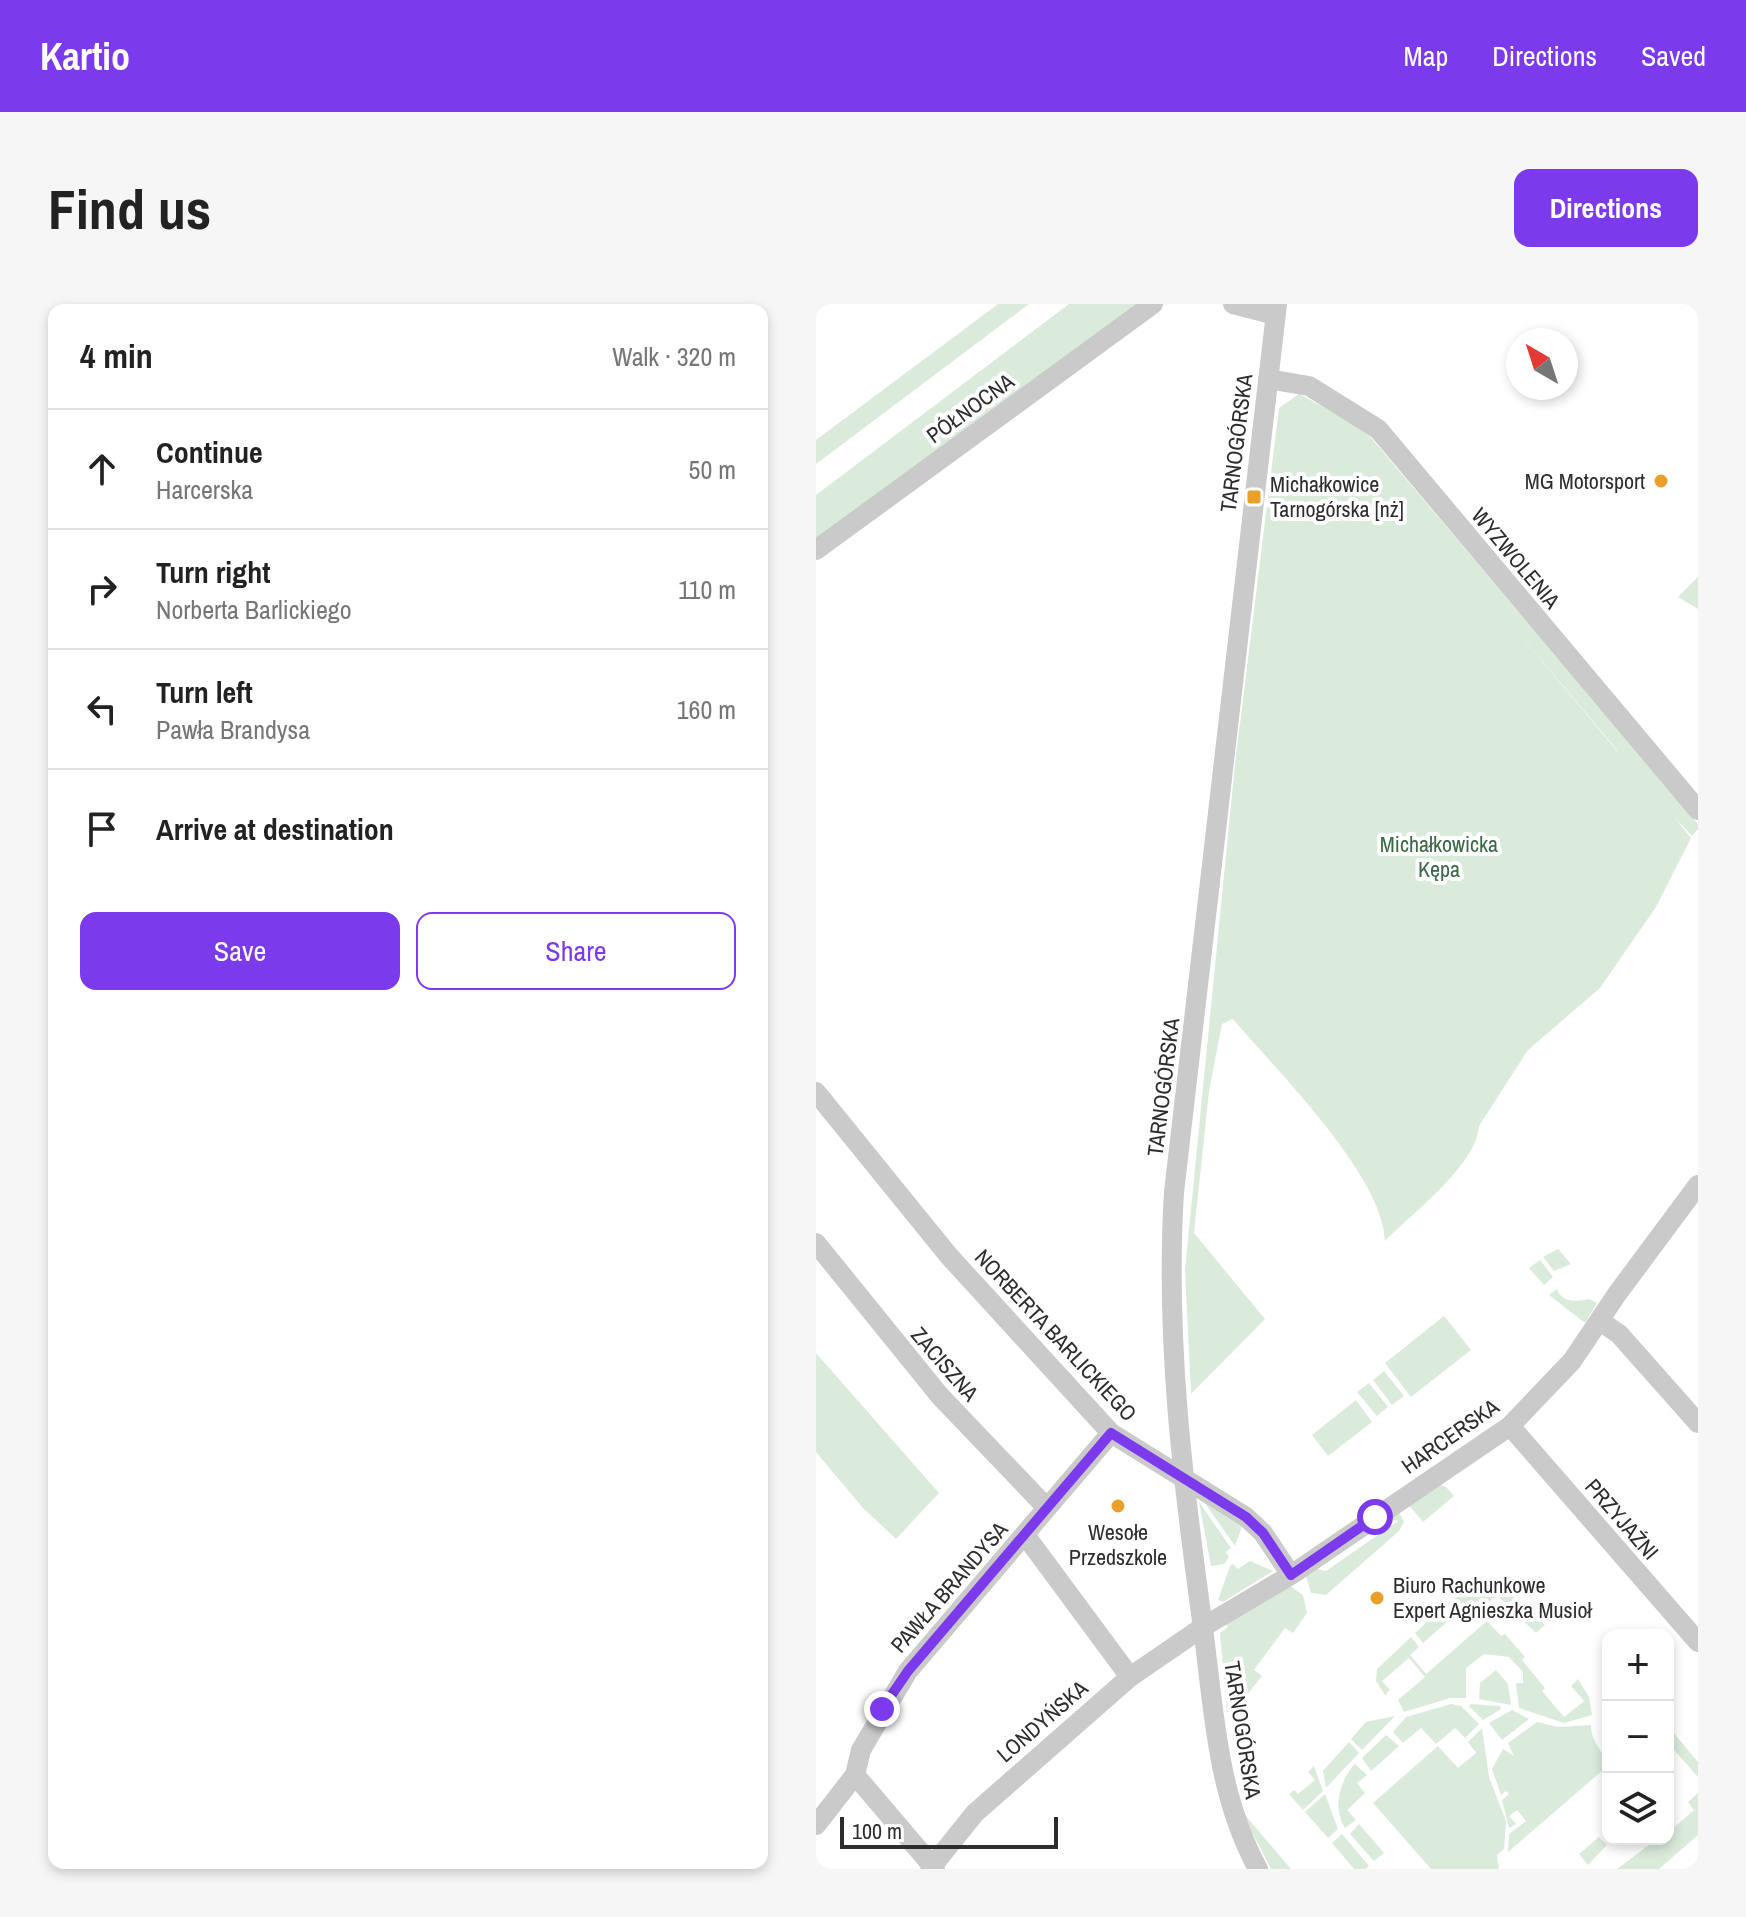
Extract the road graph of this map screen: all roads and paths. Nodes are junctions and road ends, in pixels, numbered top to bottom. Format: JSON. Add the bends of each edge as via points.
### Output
{"nodes":[{"id":1,"x":1153,"y":304,"type":"edge"},
{"id":2,"x":1233,"y":304,"type":"edge"},
{"id":3,"x":1276,"y":310,"type":"edge"},
{"id":4,"x":1268,"y":379,"type":"junction"},
{"id":5,"x":816,"y":550,"type":"edge"},
{"id":6,"x":1698,"y":810,"type":"edge"},
{"id":7,"x":816,"y":1092,"type":"edge"},
{"id":8,"x":1696,"y":1195,"type":"edge"},
{"id":9,"x":816,"y":1243,"type":"edge"},
{"id":10,"x":1600,"y":1321,"type":"junction"},
{"id":11,"x":1698,"y":1423,"type":"edge"},
{"id":12,"x":1510,"y":1426,"type":"junction"},
{"id":13,"x":1111,"y":1433,"type":"junction"},
{"id":14,"x":1186,"y":1480,"type":"junction"},
{"id":15,"x":1047,"y":1508,"type":"junction"},
{"id":16,"x":1025,"y":1535,"type":"junction"},
{"id":17,"x":1291,"y":1575,"type":"junction"},
{"id":18,"x":1203,"y":1627,"type":"junction"},
{"id":19,"x":1698,"y":1642,"type":"edge"},
{"id":20,"x":1130,"y":1677,"type":"junction"},
{"id":21,"x":855,"y":1775,"type":"junction"},
{"id":22,"x":816,"y":1825,"type":"edge"},
{"id":23,"x":932,"y":1867,"type":"edge"},
{"id":24,"x":1258,"y":1869,"type":"edge"}],
"edges":[{"from":1,"to":5,"type":"street","name":"PÓŁNOCNA"},
{"from":2,"to":3,"type":"street"},
{"from":3,"to":4,"type":"street","name":"TARNOGÓRSKA"},
{"from":4,"to":6,"type":"street","name":"WYZWOLENIA","via":[[1309,386],[1378,429]]},
{"from":4,"to":14,"type":"street","name":"TARNOGÓRSKA","via":[[1173,1208],[1171,1329]]},
{"from":7,"to":13,"type":"street","name":"NORBERTA BARLICKIEGO","via":[[949,1256]]},
{"from":8,"to":10,"type":"street","name":"HARCERSKA"},
{"from":9,"to":15,"type":"street","name":"ZACISZNA","via":[[940,1396]]},
{"from":10,"to":11,"type":"street","via":[[1619,1334]]},
{"from":10,"to":12,"type":"street","name":"HARCERSKA","via":[[1572,1361]]},
{"from":12,"to":17,"type":"street","name":"HARCERSKA"},
{"from":12,"to":19,"type":"street","name":"PRZYJAŹNI"},
{"from":13,"to":14,"type":"street","name":"NORBERTA BARLICKIEGO"},
{"from":13,"to":15,"type":"street","name":"PAWŁA BRANDYSA"},
{"from":14,"to":17,"type":"street","name":"NORBERTA BARLICKIEGO","via":[[1247,1518]]},
{"from":14,"to":18,"type":"street","name":"TARNOGÓRSKA"},
{"from":15,"to":16,"type":"street","name":"PAWŁA BRANDYSA"},
{"from":16,"to":20,"type":"street"},
{"from":16,"to":21,"type":"street","name":"PAWŁA BRANDYSA","via":[[908,1671],[867,1738]]},
{"from":17,"to":18,"type":"street","name":"HARCERSKA"},
{"from":18,"to":20,"type":"street","name":"LONDYŃSKA"},
{"from":18,"to":24,"type":"street","name":"TARNOGÓRSKA","via":[[1228,1800]]},
{"from":20,"to":23,"type":"street","name":"LONDYŃSKA","via":[[975,1813]]},
{"from":21,"to":22,"type":"street","name":"PAWŁA BRANDYSA"},
{"from":21,"to":23,"type":"street"}]}
